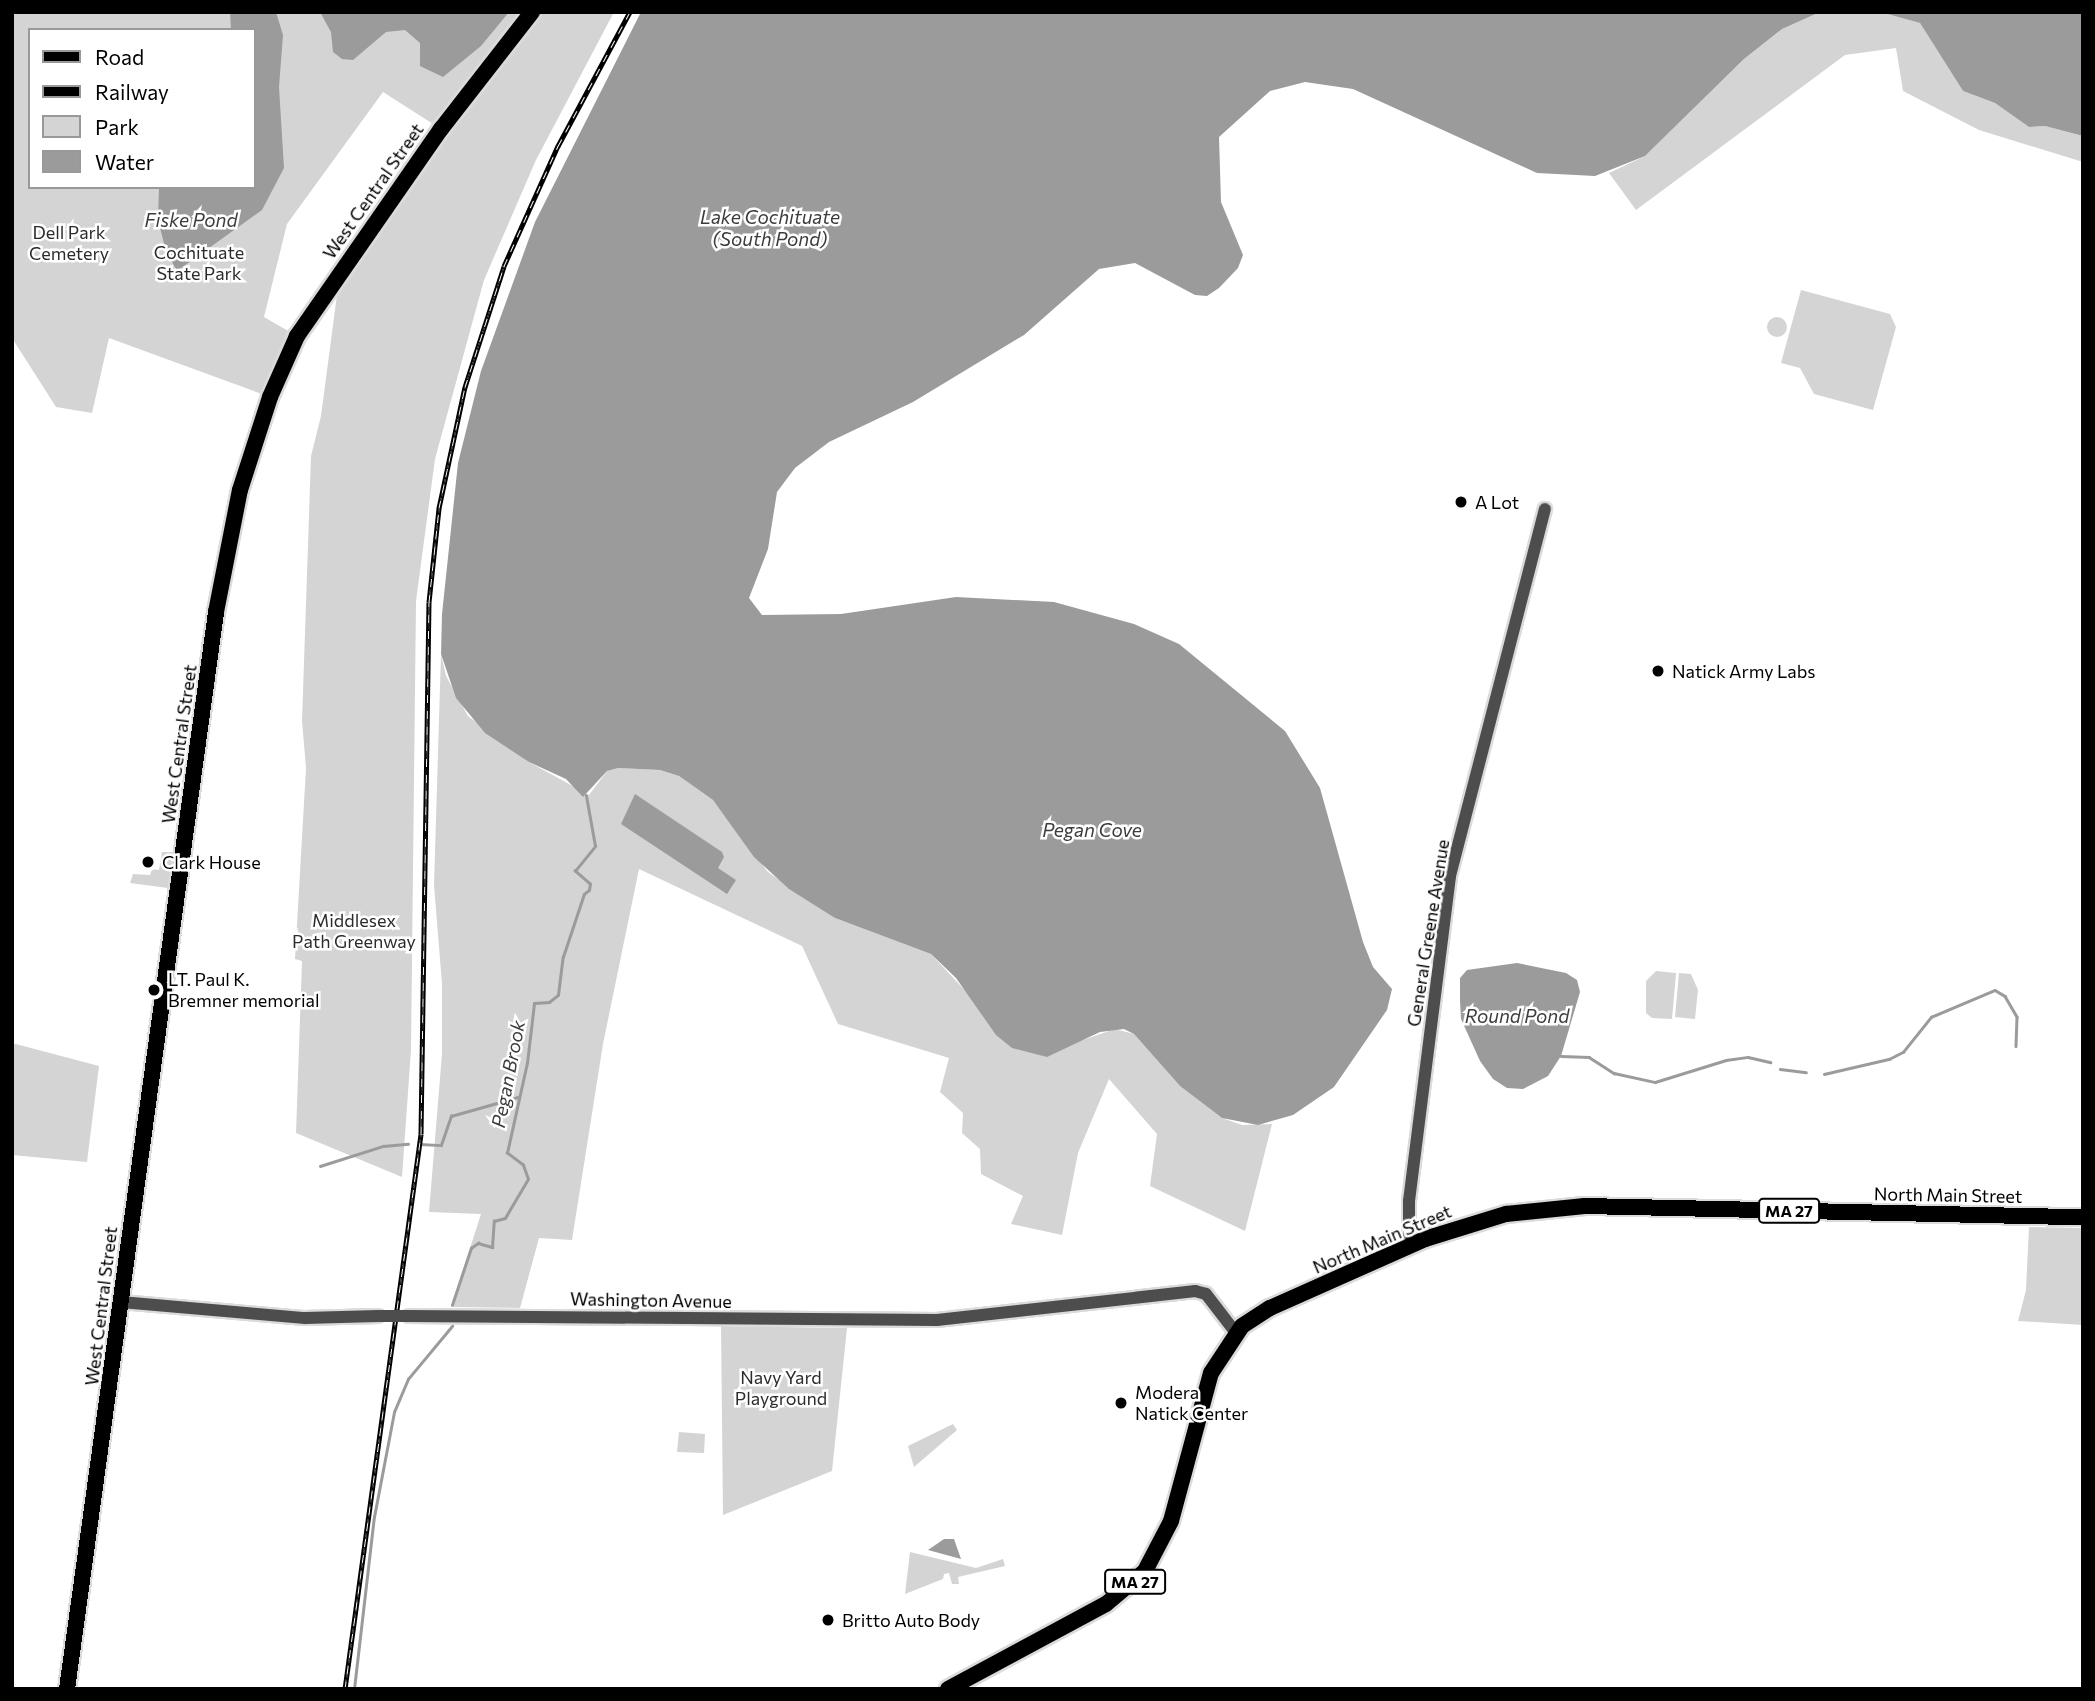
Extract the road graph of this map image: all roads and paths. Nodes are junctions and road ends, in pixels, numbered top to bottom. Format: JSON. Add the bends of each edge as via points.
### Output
{"nodes":[{"id":1,"x":532,"y":12,"type":"edge"},
{"id":2,"x":1545,"y":509,"type":"dead end"},
{"id":3,"x":2083,"y":1217,"type":"edge"},
{"id":4,"x":1409,"y":1246,"type":"junction"},
{"id":5,"x":121,"y":1302,"type":"junction"},
{"id":6,"x":1236,"y":1333,"type":"junction"},
{"id":7,"x":67,"y":1689,"type":"edge"},
{"id":8,"x":948,"y":1689,"type":"edge"}],
"edges":[{"from":1,"to":5,"type":"main road","name":"West Central Street","via":[[441,129],[297,336],[270,397],[240,489],[216,612]]},
{"from":2,"to":4,"type":"street","name":"General Greene Avenue","via":[[1450,876],[1409,1200]]},
{"from":3,"to":4,"type":"main road","name":"North Main Street","number":"MA 27","via":[[1567,1206],[1496,1216]]},
{"from":4,"to":6,"type":"main road","name":"North Main Street","number":"MA 27","via":[[1270,1308]]},
{"from":5,"to":6,"type":"street","name":"Washington Avenue","bridge":true,"via":[[305,1318],[937,1320],[1179,1293],[1206,1294]]},
{"from":5,"to":7,"type":"main road","name":"West Central Street"},
{"from":6,"to":8,"type":"main road","name":"North Main Street","number":"MA 27","via":[[1211,1373],[1171,1521],[1145,1571],[1106,1604]]}]}
